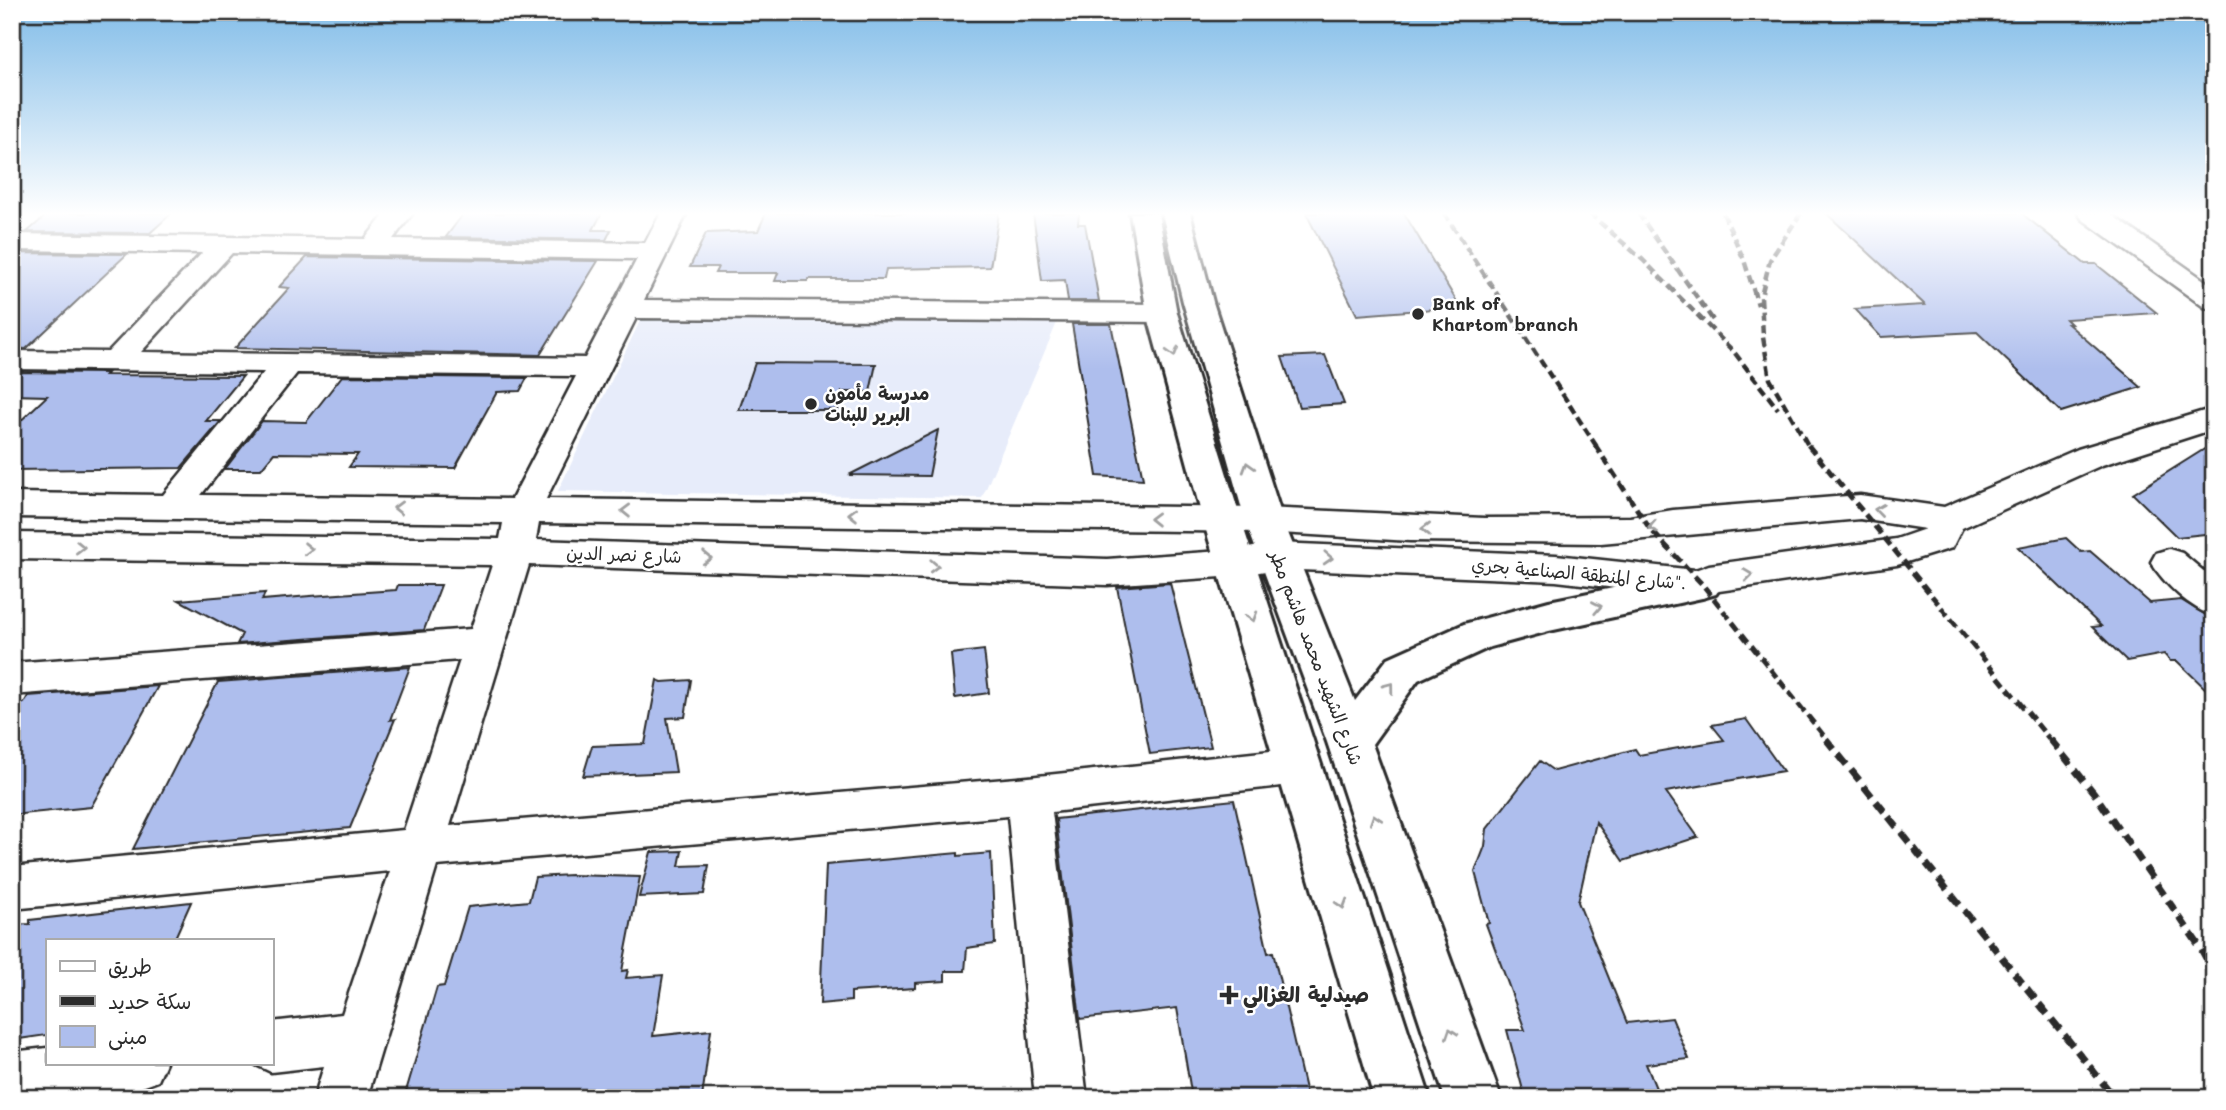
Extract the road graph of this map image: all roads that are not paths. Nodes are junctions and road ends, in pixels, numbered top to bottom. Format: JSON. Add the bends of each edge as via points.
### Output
{"nodes":[{"id":1,"x":206,"y":265,"type":"edge"},
{"id":2,"x":648,"y":265,"type":"edge"},
{"id":3,"x":1153,"y":265,"type":"edge"},
{"id":4,"x":1189,"y":265,"type":"edge"},
{"id":5,"x":2163,"y":265,"type":"edge"},
{"id":6,"x":2214,"y":301,"type":"edge"},
{"id":7,"x":626,"y":309,"type":"junction"},
{"id":8,"x":1162,"y":313,"type":"junction"},
{"id":9,"x":12,"y":360,"type":"edge"},
{"id":10,"x":117,"y":360,"type":"junction"},
{"id":11,"x":288,"y":363,"type":"junction"},
{"id":12,"x":597,"y":367,"type":"junction"},
{"id":13,"x":2214,"y":418,"type":"edge"},
{"id":14,"x":12,"y":505,"type":"edge"},
{"id":15,"x":173,"y":506,"type":"junction"},
{"id":16,"x":524,"y":509,"type":"junction"},
{"id":17,"x":1222,"y":520,"type":"junction"},
{"id":18,"x":1947,"y":520,"type":"junction"},
{"id":19,"x":1271,"y":538,"type":"junction"},
{"id":20,"x":12,"y":547,"type":"edge"},
{"id":21,"x":515,"y":552,"type":"junction"},
{"id":22,"x":2169,"y":562,"type":"dead end"},
{"id":23,"x":1236,"y":564,"type":"junction"},
{"id":24,"x":1702,"y":584,"type":"junction"},
{"id":25,"x":2214,"y":602,"type":"edge"},
{"id":26,"x":486,"y":643,"type":"junction"},
{"id":27,"x":12,"y":679,"type":"edge"},
{"id":28,"x":1349,"y":742,"type":"junction"},
{"id":29,"x":1299,"y":766,"type":"junction"},
{"id":30,"x":1028,"y":796,"type":"junction"},
{"id":31,"x":420,"y":848,"type":"junction"},
{"id":32,"x":12,"y":888,"type":"edge"},
{"id":33,"x":359,"y":1037,"type":"junction"},
{"id":34,"x":273,"y":1047,"type":"edge"},
{"id":35,"x":132,"y":1064,"type":"edge"},
{"id":36,"x":12,"y":1078,"type":"edge"},
{"id":37,"x":340,"y":1098,"type":"edge"},
{"id":38,"x":1061,"y":1098,"type":"edge"},
{"id":39,"x":1402,"y":1098,"type":"edge"},
{"id":40,"x":1473,"y":1098,"type":"edge"}],
"edges":[{"from":1,"to":10,"type":"street"},
{"from":2,"to":7,"type":"street"},
{"from":3,"to":8,"type":"main road"},
{"from":19,"to":4,"type":"main road","name":"شارع الشهيد محمد هاشم مطر","one_way":true},
{"from":5,"to":6,"type":"street"},
{"from":7,"to":8,"type":"street"},
{"from":7,"to":12,"type":"street"},
{"from":8,"to":17,"type":"main road","one_way":true},
{"from":9,"to":10,"type":"street"},
{"from":10,"to":11,"type":"street"},
{"from":11,"to":12,"type":"street"},
{"from":11,"to":15,"type":"street"},
{"from":12,"to":16,"type":"street"},
{"from":13,"to":18,"type":"street","name":"شارع المنطقة الصناعية بحري\".","via":[[2090,457]]},
{"from":14,"to":15,"type":"street"},
{"from":16,"to":15,"type":"street","one_way":true},
{"from":17,"to":16,"type":"street","one_way":true},
{"from":16,"to":21,"type":"street"},
{"from":17,"to":19,"type":"street","name":"شارع المنطقة الصناعية بحري\"."},
{"from":17,"to":23,"type":"main road"},
{"from":18,"to":19,"type":"street","name":"شارع المنطقة الصناعية بحري\".","one_way":true,"via":[[1860,507],[1673,522],[1650,529],[1376,528]]},
{"from":24,"to":18,"type":"street","name":"شارع المنطقة الصناعية بحري\".","one_way":true,"via":[[1709,579],[1897,552],[1939,539]]},
{"from":19,"to":23,"type":"street","name":"شارع المنطقة الصناعية بحري\"."},
{"from":19,"to":24,"type":"street","name":"شارع المنطقة الصناعية بحري\".","one_way":true},
{"from":19,"to":28,"type":"main road","name":"شارع الشهيد محمد هاشم مطر"},
{"from":20,"to":21,"type":"street","name":"شارع نصر الدين","one_way":true},
{"from":21,"to":23,"type":"street","name":"شارع نصر الدين","one_way":true,"via":[[1107,572]]},
{"from":21,"to":26,"type":"street"},
{"from":22,"to":25,"type":"street"},
{"from":23,"to":29,"type":"main road","one_way":true},
{"from":28,"to":24,"type":"main road","one_way":true,"via":[[1403,669],[1478,635]]},
{"from":26,"to":27,"type":"street"},
{"from":26,"to":31,"type":"street"},
{"from":40,"to":28,"type":"main road","name":"شارع الشهيد محمد هاشم مطر","one_way":true},
{"from":29,"to":30,"type":"street"},
{"from":29,"to":39,"type":"main road","one_way":true},
{"from":30,"to":31,"type":"street"},
{"from":30,"to":38,"type":"street"},
{"from":31,"to":32,"type":"street"},
{"from":31,"to":33,"type":"street"},
{"from":33,"to":34,"type":"street"},
{"from":33,"to":37,"type":"street"},
{"from":35,"to":36,"type":"street"}]}
